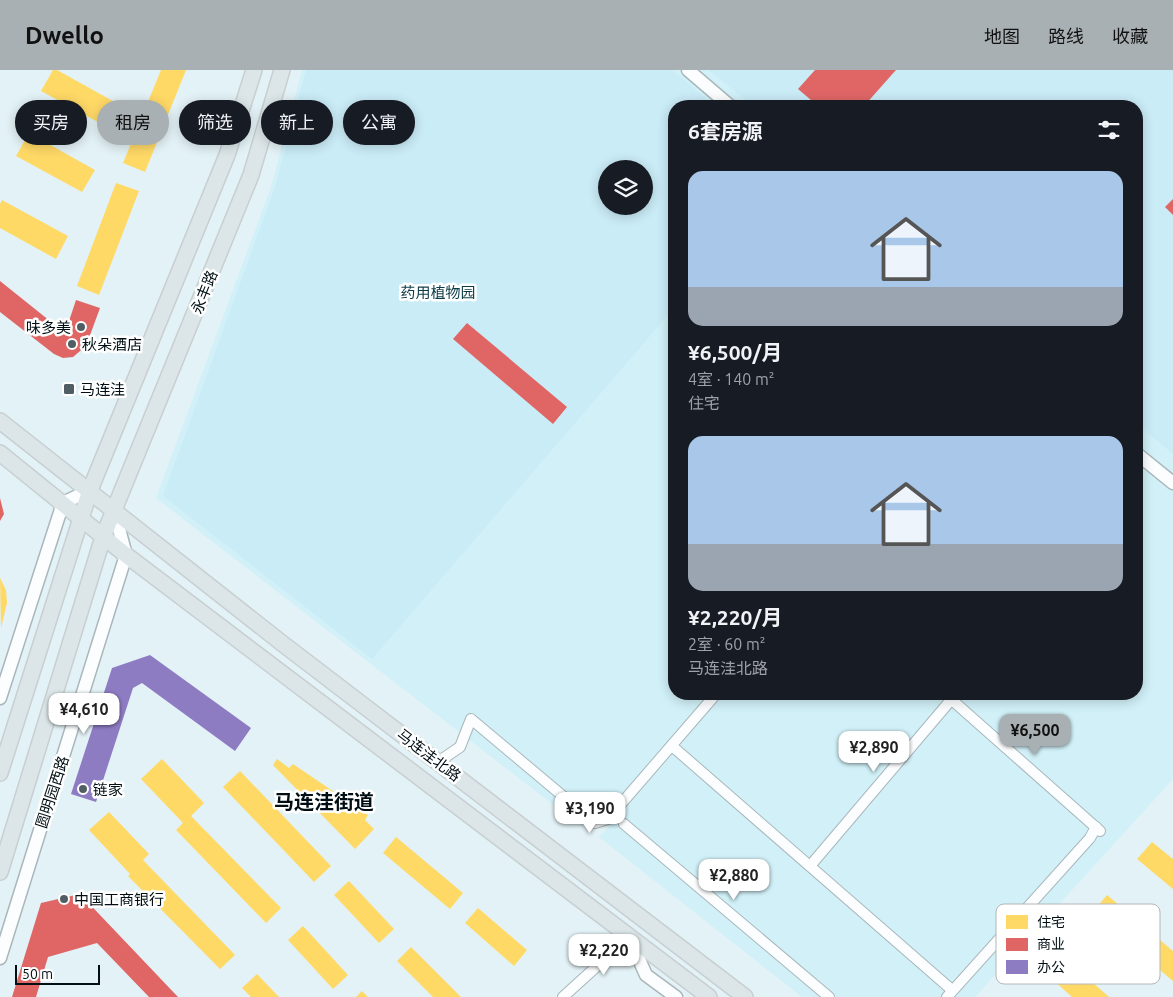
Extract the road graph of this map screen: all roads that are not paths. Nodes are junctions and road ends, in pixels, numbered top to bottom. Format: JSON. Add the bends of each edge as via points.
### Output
{"nodes":[{"id":1,"x":254,"y":70,"type":"edge"},
{"id":2,"x":282,"y":70,"type":"edge"},
{"id":3,"x":688,"y":70,"type":"edge"},
{"id":4,"x":723,"y":100,"type":"edge"},
{"id":5,"x":0,"y":421,"type":"edge"},
{"id":6,"x":0,"y":453,"type":"edge"},
{"id":7,"x":1143,"y":459,"type":"edge"},
{"id":8,"x":1173,"y":483,"type":"edge"},
{"id":9,"x":90,"y":490,"type":"junction"},
{"id":10,"x":63,"y":503,"type":"junction"},
{"id":11,"x":114,"y":510,"type":"junction"},
{"id":12,"x":80,"y":517,"type":"junction"},
{"id":13,"x":104,"y":537,"type":"junction"},
{"id":14,"x":126,"y":555,"type":"junction"},
{"id":15,"x":0,"y":698,"type":"edge"},
{"id":16,"x":711,"y":700,"type":"edge"},
{"id":17,"x":951,"y":700,"type":"edge"},
{"id":18,"x":957,"y":700,"type":"edge"},
{"id":19,"x":672,"y":746,"type":"junction"},
{"id":20,"x":438,"y":762,"type":"junction"},
{"id":21,"x":0,"y":774,"type":"edge"},
{"id":22,"x":624,"y":824,"type":"dead end"},
{"id":23,"x":810,"y":866,"type":"junction"},
{"id":24,"x":0,"y":872,"type":"edge"},
{"id":25,"x":1031,"y":904,"type":"edge"},
{"id":26,"x":629,"y":937,"type":"junction"},
{"id":27,"x":996,"y":943,"type":"edge"},
{"id":28,"x":0,"y":958,"type":"edge"},
{"id":29,"x":950,"y":994,"type":"edge"},
{"id":30,"x":563,"y":997,"type":"edge"},
{"id":31,"x":676,"y":997,"type":"edge"},
{"id":32,"x":709,"y":997,"type":"edge"},
{"id":33,"x":746,"y":997,"type":"edge"},
{"id":34,"x":829,"y":997,"type":"edge"}],
"edges":[{"from":1,"to":9,"type":"main road","name":"永丰路","via":[[228,155]]},
{"from":2,"to":11,"type":"main road","name":"永丰路","via":[[252,175]]},
{"from":3,"to":4,"type":"street"},
{"from":5,"to":9,"type":"main road"},
{"from":6,"to":10,"type":"main road"},
{"from":7,"to":8,"type":"street"},
{"from":9,"to":10,"type":"street"},
{"from":9,"to":11,"type":"main road","name":"马连洼北路"},
{"from":9,"to":12,"type":"main road","name":"永丰路"},
{"from":10,"to":12,"type":"main road"},
{"from":10,"to":15,"type":"street"},
{"from":11,"to":13,"type":"main road","name":"永丰路"},
{"from":11,"to":14,"type":"street"},
{"from":11,"to":20,"type":"main road","name":"马连洼北路"},
{"from":12,"to":13,"type":"main road","name":"马连洼北路"},
{"from":12,"to":21,"type":"main road"},
{"from":13,"to":14,"type":"main road","name":"马连洼北路"},
{"from":13,"to":24,"type":"main road","name":"圆明园西路"},
{"from":14,"to":26,"type":"main road","name":"马连洼北路"},
{"from":14,"to":28,"type":"street","name":"圆明园西路"},
{"from":16,"to":19,"type":"street"},
{"from":17,"to":23,"type":"street"},
{"from":18,"to":25,"type":"street","via":[[1098,829]]},
{"from":19,"to":20,"type":"street","via":[[608,820],[595,823],[472,719],[460,748]]},
{"from":19,"to":23,"type":"street"},
{"from":20,"to":33,"type":"main road","name":"马连洼北路"},
{"from":22,"to":34,"type":"street"},
{"from":23,"to":29,"type":"street"},
{"from":26,"to":30,"type":"street"},
{"from":26,"to":31,"type":"street","name":"马连洼北路","via":[[646,975]]},
{"from":26,"to":32,"type":"main road","name":"马连洼北路"},
{"from":27,"to":29,"type":"street"}]}
